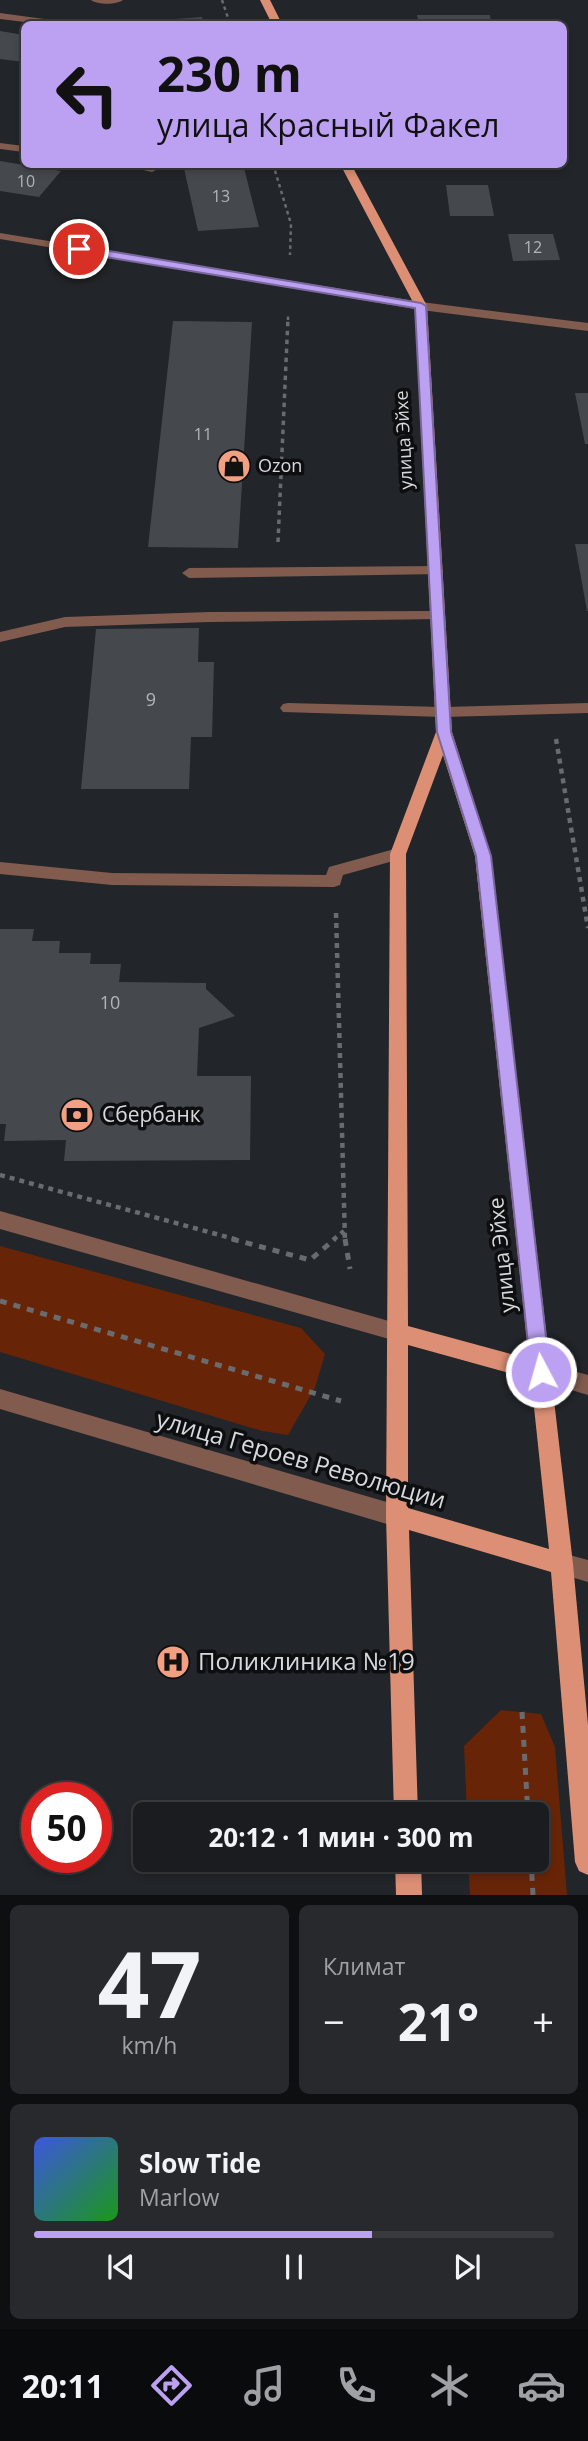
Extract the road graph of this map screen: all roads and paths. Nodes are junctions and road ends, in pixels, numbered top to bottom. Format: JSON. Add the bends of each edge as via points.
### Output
{"nodes":[{"id":1,"x":96,"y":0,"type":"edge"},
{"id":2,"x":118,"y":0,"type":"edge"},
{"id":3,"x":222,"y":0,"type":"edge"},
{"id":4,"x":265,"y":0,"type":"edge"},
{"id":5,"x":0,"y":16,"type":"edge"},
{"id":6,"x":37,"y":21,"type":"edge"},
{"id":7,"x":229,"y":21,"type":"edge"},
{"id":8,"x":276,"y":21,"type":"edge"},
{"id":9,"x":0,"y":146,"type":"edge"},
{"id":10,"x":21,"y":149,"type":"edge"},
{"id":11,"x":274,"y":168,"type":"edge"},
{"id":12,"x":347,"y":168,"type":"edge"},
{"id":13,"x":0,"y":236,"type":"edge"},
{"id":14,"x":289,"y":284,"type":"junction"},
{"id":15,"x":421,"y":306,"type":"junction"},
{"id":16,"x":588,"y":327,"type":"edge"},
{"id":17,"x":436,"y":571,"type":"junction"},
{"id":18,"x":277,"y":572,"type":"junction"},
{"id":19,"x":189,"y":573,"type":"dead end"},
{"id":20,"x":438,"y":616,"type":"junction"},
{"id":21,"x":0,"y":636,"type":"edge"},
{"id":22,"x":288,"y":708,"type":"dead end"},
{"id":23,"x":588,"y":708,"type":"edge"},
{"id":24,"x":552,"y":711,"type":"junction"},
{"id":25,"x":443,"y":712,"type":"junction"},
{"id":26,"x":444,"y":732,"type":"junction"},
{"id":27,"x":398,"y":854,"type":"junction"},
{"id":28,"x":0,"y":869,"type":"edge"},
{"id":29,"x":335,"y":871,"type":"junction"},
{"id":30,"x":588,"y":928,"type":"edge"},
{"id":31,"x":0,"y":1175,"type":"edge"},
{"id":32,"x":0,"y":1220,"type":"edge"},
{"id":33,"x":344,"y":1231,"type":"junction"},
{"id":34,"x":350,"y":1269,"type":"dead end"},
{"id":35,"x":0,"y":1301,"type":"edge"},
{"id":36,"x":396,"y":1332,"type":"junction"},
{"id":37,"x":541,"y":1372,"type":"junction"},
{"id":38,"x":588,"y":1385,"type":"edge"},
{"id":39,"x":0,"y":1399,"type":"edge"},
{"id":40,"x":341,"y":1401,"type":"dead end"},
{"id":41,"x":397,"y":1516,"type":"junction"},
{"id":42,"x":562,"y":1564,"type":"junction"},
{"id":43,"x":588,"y":1571,"type":"edge"},
{"id":44,"x":522,"y":1712,"type":"dead end"},
{"id":45,"x":406,"y":1802,"type":"edge"},
{"id":46,"x":527,"y":1802,"type":"edge"},
{"id":47,"x":588,"y":1862,"type":"edge"},
{"id":48,"x":408,"y":1872,"type":"edge"},
{"id":49,"x":532,"y":1872,"type":"edge"},
{"id":50,"x":409,"y":1895,"type":"edge"},
{"id":51,"x":533,"y":1895,"type":"edge"}],
"edges":[{"from":1,"to":2,"type":"street"},
{"from":3,"to":7,"type":"path"},
{"from":4,"to":8,"type":"main road"},
{"from":5,"to":6,"type":"street"},
{"from":9,"to":10,"type":"street"},
{"from":11,"to":14,"type":"path","via":[[291,224]]},
{"from":12,"to":15,"type":"main road","name":"улица Эйхе"},
{"from":13,"to":14,"type":"street"},
{"from":14,"to":15,"type":"street"},
{"from":14,"to":18,"type":"path"},
{"from":15,"to":16,"type":"street"},
{"from":15,"to":17,"type":"main road","name":"улица Эйхе"},
{"from":17,"to":18,"type":"street"},
{"from":17,"to":20,"type":"main road","name":"улица Эйхе"},
{"from":18,"to":19,"type":"street"},
{"from":20,"to":21,"type":"street","via":[[65,622]]},
{"from":20,"to":25,"type":"main road","name":"улица Эйхе"},
{"from":22,"to":25,"type":"street"},
{"from":23,"to":24,"type":"street"},
{"from":24,"to":25,"type":"street"},
{"from":24,"to":30,"type":"path"},
{"from":25,"to":26,"type":"main road","name":"улица Эйхе"},
{"from":26,"to":27,"type":"main road","name":"улица Эйхе"},
{"from":26,"to":37,"type":"main road","name":"улица Эйхе","via":[[483,856]]},
{"from":27,"to":29,"type":"street"},
{"from":27,"to":36,"type":"main road","name":"улица Эйхе"},
{"from":28,"to":29,"type":"street","via":[[112,879],[334,881]]},
{"from":29,"to":33,"type":"path"},
{"from":31,"to":33,"type":"path","via":[[310,1260]]},
{"from":32,"to":36,"type":"street"},
{"from":33,"to":34,"type":"path"},
{"from":35,"to":40,"type":"path"},
{"from":36,"to":37,"type":"main road"},
{"from":36,"to":41,"type":"main road","name":"улица Эйхе"},
{"from":37,"to":38,"type":"street"},
{"from":37,"to":42,"type":"main road","name":"улица Эйхе"},
{"from":39,"to":41,"type":"street","name":"улица Героев Революции"},
{"from":41,"to":42,"type":"main road","name":"улица Героев Революции"},
{"from":41,"to":45,"type":"main road","name":"улица Эйхе"},
{"from":42,"to":43,"type":"street","name":"улица Героев Революции"},
{"from":42,"to":47,"type":"main road","name":"улица Эйхе"},
{"from":44,"to":46,"type":"path"},
{"from":48,"to":50,"type":"main road"},
{"from":49,"to":51,"type":"path"}]}
